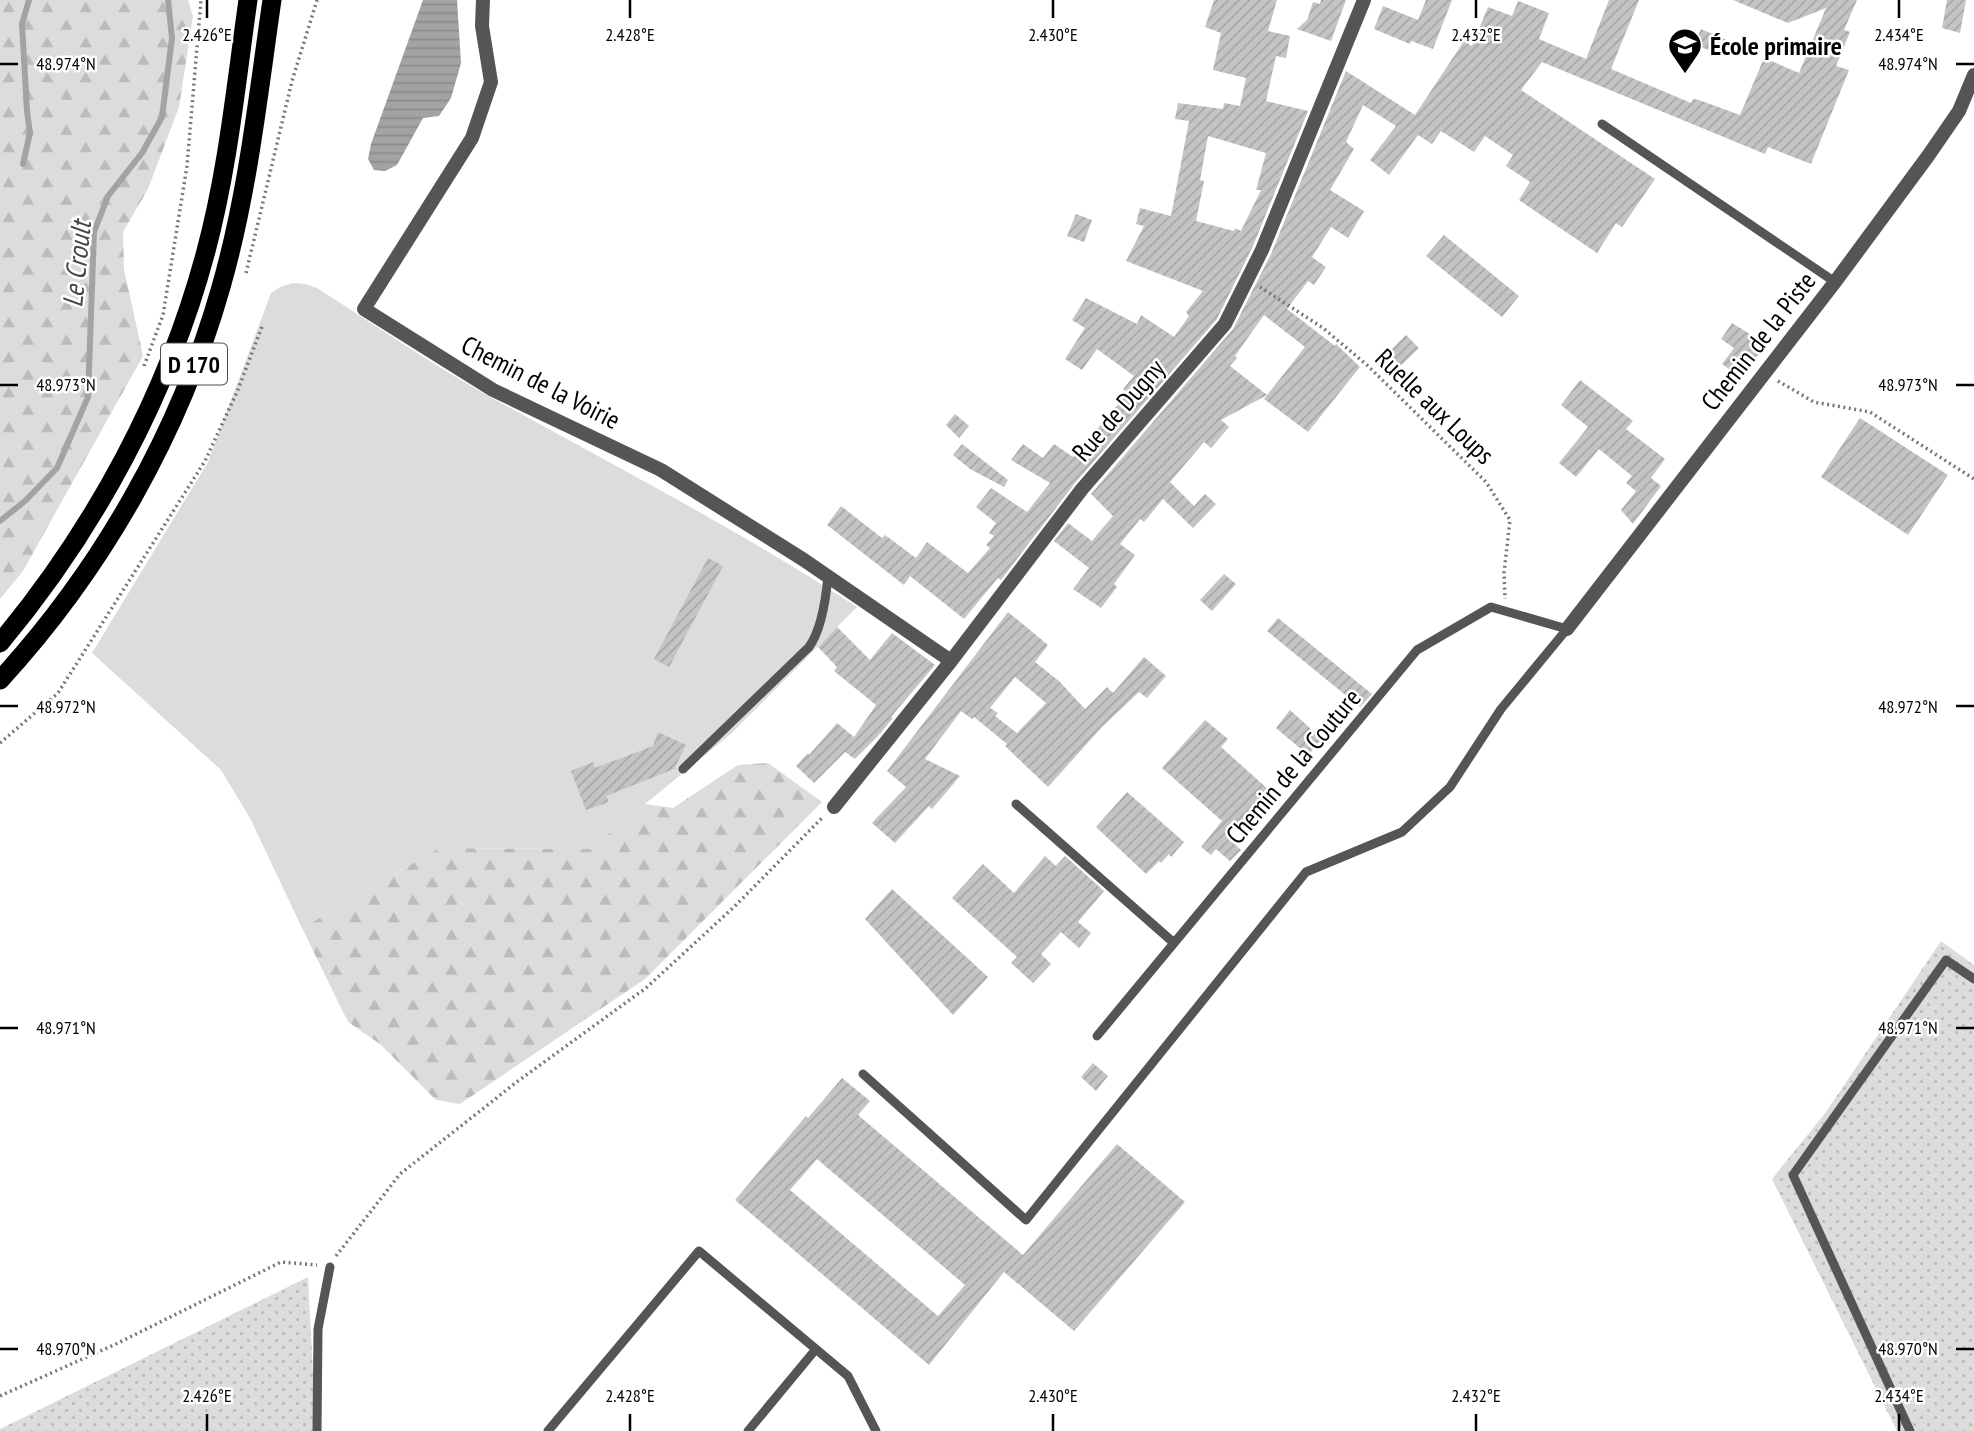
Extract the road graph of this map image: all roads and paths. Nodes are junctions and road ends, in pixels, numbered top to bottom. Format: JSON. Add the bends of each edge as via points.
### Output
{"nodes":[{"id":1,"x":201,"y":0,"type":"edge"},
{"id":2,"x":248,"y":0,"type":"edge"},
{"id":3,"x":272,"y":0,"type":"edge"},
{"id":4,"x":483,"y":0,"type":"edge"},
{"id":5,"x":1364,"y":0,"type":"edge"},
{"id":6,"x":1974,"y":75,"type":"edge"},
{"id":7,"x":1602,"y":124,"type":"dead end"},
{"id":8,"x":1247,"y":280,"type":"junction"},
{"id":9,"x":1835,"y":282,"type":"junction"},
{"id":10,"x":263,"y":324,"type":"dead end"},
{"id":11,"x":144,"y":368,"type":"dead end"},
{"id":12,"x":1764,"y":373,"type":"junction"},
{"id":13,"x":1974,"y":479,"type":"edge"},
{"id":14,"x":828,"y":576,"type":"junction"},
{"id":15,"x":1505,"y":611,"type":"junction"},
{"id":16,"x":1567,"y":629,"type":"junction"},
{"id":17,"x":0,"y":643,"type":"edge"},
{"id":18,"x":951,"y":661,"type":"junction"},
{"id":19,"x":0,"y":680,"type":"edge"},
{"id":20,"x":0,"y":743,"type":"edge"},
{"id":21,"x":682,"y":769,"type":"dead end"},
{"id":22,"x":1016,"y":804,"type":"dead end"},
{"id":23,"x":834,"y":807,"type":"joint"},
{"id":24,"x":1174,"y":943,"type":"junction"},
{"id":25,"x":1974,"y":979,"type":"edge"},
{"id":26,"x":1097,"y":1036,"type":"dead end"},
{"id":27,"x":863,"y":1074,"type":"dead end"},
{"id":28,"x":330,"y":1266,"type":"junction"},
{"id":29,"x":816,"y":1349,"type":"junction"},
{"id":30,"x":0,"y":1396,"type":"edge"},
{"id":31,"x":317,"y":1431,"type":"edge"},
{"id":32,"x":548,"y":1431,"type":"edge"},
{"id":33,"x":748,"y":1431,"type":"edge"},
{"id":34,"x":876,"y":1431,"type":"edge"},
{"id":35,"x":1910,"y":1431,"type":"edge"}],
"edges":[{"from":1,"to":11,"type":"path","via":[[185,179],[163,315]]},
{"from":2,"to":17,"type":"highway","number":"D 170","via":[[215,214],[174,350],[131,445],[95,510],[48,583]]},
{"from":3,"to":19,"type":"highway","number":"D 170","via":[[240,213],[197,357],[146,473],[113,529],[73,592]]},
{"from":4,"to":14,"type":"street","name":"Chemin de la Voirie","via":[[482,26],[491,82],[472,138],[364,309],[493,390],[661,470]]},
{"from":5,"to":8,"type":"street","name":"Rue de Dugny"},
{"from":6,"to":9,"type":"street","name":"Chemin de la Piste","via":[[1959,111]]},
{"from":7,"to":9,"type":"lane"},
{"from":8,"to":15,"type":"path","name":"Ruelle aux Loups","via":[[1323,328],[1367,365],[1486,482],[1510,520]]},
{"from":8,"to":18,"type":"street","name":"Rue de Dugny","via":[[1225,324],[1082,489]]},
{"from":9,"to":12,"type":"street","name":"Chemin de la Piste"},
{"from":10,"to":20,"type":"path","via":[[205,461],[58,693]]},
{"from":12,"to":13,"type":"path","via":[[1814,402],[1870,412]]},
{"from":12,"to":16,"type":"street","name":"Chemin de la Piste"},
{"from":14,"to":18,"type":"street","name":"Chemin de la Voirie"},
{"from":14,"to":21,"type":"lane","via":[[815,639],[809,647]]},
{"from":15,"to":16,"type":"lane","name":"Chemin de la Couture"},
{"from":15,"to":24,"type":"lane","name":"Chemin de la Couture","via":[[1491,607],[1417,650]]},
{"from":16,"to":27,"type":"lane","via":[[1501,709],[1450,787],[1402,832],[1306,872],[1026,1220]]},
{"from":18,"to":23,"type":"street","name":"Rue de Dugny"},
{"from":22,"to":24,"type":"lane"},
{"from":23,"to":28,"type":"path","via":[[646,988],[400,1174]]},
{"from":24,"to":26,"type":"lane","name":"Chemin de la Couture"},
{"from":25,"to":35,"type":"lane","via":[[1946,960],[1793,1175]]},
{"from":28,"to":30,"type":"path","via":[[281,1262]]},
{"from":28,"to":31,"type":"lane","via":[[318,1329]]},
{"from":29,"to":32,"type":"lane","via":[[699,1251]]},
{"from":29,"to":33,"type":"lane"},
{"from":29,"to":34,"type":"lane","via":[[848,1376]]}]}
